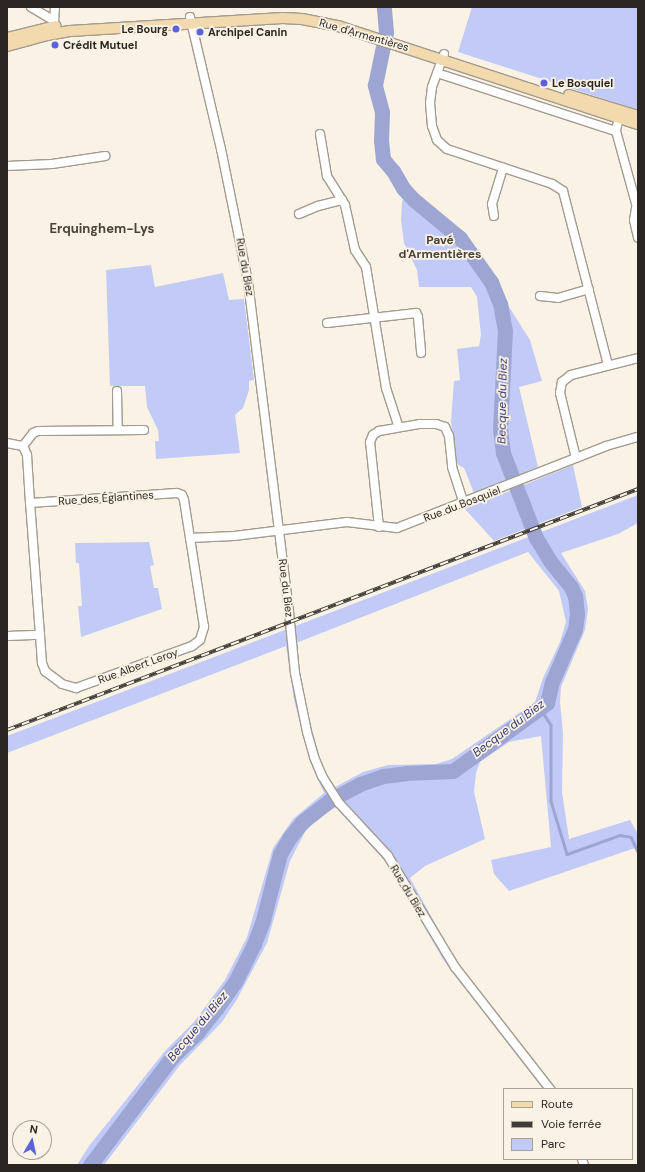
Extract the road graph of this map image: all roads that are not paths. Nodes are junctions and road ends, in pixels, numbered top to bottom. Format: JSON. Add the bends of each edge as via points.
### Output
{"nodes":[{"id":1,"x":31,"y":7,"type":"edge"},
{"id":2,"x":55,"y":7,"type":"edge"},
{"id":3,"x":190,"y":20,"type":"junction"},
{"id":4,"x":54,"y":27,"type":"junction"},
{"id":5,"x":7,"y":38,"type":"edge"},
{"id":6,"x":7,"y":46,"type":"edge"},
{"id":7,"x":443,"y":56,"type":"junction"},
{"id":8,"x":437,"y":73,"type":"junction"},
{"id":9,"x":620,"y":114,"type":"junction"},
{"id":10,"x":638,"y":116,"type":"edge"},
{"id":11,"x":638,"y":124,"type":"edge"},
{"id":12,"x":616,"y":131,"type":"junction"},
{"id":13,"x":320,"y":134,"type":"dead end"},
{"id":14,"x":105,"y":156,"type":"dead end"},
{"id":15,"x":7,"y":166,"type":"edge"},
{"id":16,"x":504,"y":168,"type":"junction"},
{"id":17,"x":342,"y":200,"type":"junction"},
{"id":18,"x":637,"y":210,"type":"edge"},
{"id":19,"x":299,"y":214,"type":"dead end"},
{"id":20,"x":494,"y":216,"type":"dead end"},
{"id":21,"x":638,"y":238,"type":"edge"},
{"id":22,"x":589,"y":289,"type":"junction"},
{"id":23,"x":540,"y":296,"type":"dead end"},
{"id":24,"x":375,"y":316,"type":"junction"},
{"id":25,"x":327,"y":323,"type":"dead end"},
{"id":26,"x":421,"y":353,"type":"dead end"},
{"id":27,"x":638,"y":358,"type":"edge"},
{"id":28,"x":608,"y":366,"type":"junction"},
{"id":29,"x":117,"y":391,"type":"dead end"},
{"id":30,"x":398,"y":426,"type":"junction"},
{"id":31,"x":118,"y":430,"type":"junction"},
{"id":32,"x":144,"y":430,"type":"dead end"},
{"id":33,"x":638,"y":437,"type":"edge"},
{"id":34,"x":7,"y":443,"type":"edge"},
{"id":35,"x":23,"y":446,"type":"junction"},
{"id":36,"x":576,"y":458,"type":"junction"},
{"id":37,"x":464,"y":502,"type":"junction"},
{"id":38,"x":30,"y":503,"type":"junction"},
{"id":39,"x":380,"y":527,"type":"junction"},
{"id":40,"x":278,"y":531,"type":"junction"},
{"id":41,"x":190,"y":538,"type":"junction"},
{"id":42,"x":40,"y":635,"type":"junction"},
{"id":43,"x":7,"y":636,"type":"edge"},
{"id":44,"x":549,"y":1088,"type":"edge"}],
"edges":[{"from":1,"to":4,"type":"street"},
{"from":2,"to":4,"type":"street"},
{"from":3,"to":4,"type":"main road","name":"Rue d'Armentières"},
{"from":3,"to":7,"type":"main road","name":"Rue d'Armentières","via":[[272,12],[301,13],[333,18]]},
{"from":3,"to":40,"type":"street","name":"Rue du Biez","via":[[221,149],[248,282]]},
{"from":4,"to":5,"type":"main road"},
{"from":4,"to":6,"type":"main road"},
{"from":7,"to":8,"type":"street"},
{"from":7,"to":9,"type":"main road","name":"Rue d'Armentières"},
{"from":8,"to":12,"type":"street"},
{"from":8,"to":16,"type":"street","via":[[430,108],[433,131],[439,143],[447,149]]},
{"from":9,"to":10,"type":"main road","name":"Rue d'Armentières"},
{"from":9,"to":11,"type":"main road","name":"Rue d'Armentières"},
{"from":9,"to":12,"type":"street"},
{"from":12,"to":18,"type":"street"},
{"from":13,"to":17,"type":"street","via":[[326,176]]},
{"from":14,"to":15,"type":"street","via":[[52,164]]},
{"from":16,"to":20,"type":"street","via":[[492,204]]},
{"from":16,"to":22,"type":"street","via":[[552,184],[563,191]]},
{"from":17,"to":19,"type":"street"},
{"from":17,"to":24,"type":"street","via":[[355,250],[366,267]]},
{"from":18,"to":21,"type":"street","via":[[634,220]]},
{"from":22,"to":23,"type":"street","via":[[558,298]]},
{"from":22,"to":28,"type":"street"},
{"from":24,"to":25,"type":"street"},
{"from":24,"to":26,"type":"street","via":[[411,312],[417,314]]},
{"from":24,"to":30,"type":"street","via":[[386,388]]},
{"from":27,"to":28,"type":"street"},
{"from":28,"to":36,"type":"street","via":[[571,375],[564,379],[560,386]]},
{"from":29,"to":31,"type":"street"},
{"from":30,"to":37,"type":"street","via":[[439,424],[445,427],[449,436],[452,467]]},
{"from":30,"to":39,"type":"street","via":[[379,431],[371,438]]},
{"from":31,"to":32,"type":"street"},
{"from":31,"to":35,"type":"street","via":[[38,431],[33,433]]},
{"from":33,"to":36,"type":"street","name":"Rue du Bosquiel"},
{"from":34,"to":35,"type":"street"},
{"from":35,"to":38,"type":"street","via":[[27,455]]},
{"from":36,"to":37,"type":"street","name":"Rue du Bosquiel"},
{"from":37,"to":39,"type":"street","name":"Rue du Bosquiel","via":[[403,526]]},
{"from":38,"to":41,"type":"street","name":"Rue des Églantines","via":[[177,493],[182,495],[184,500]]},
{"from":38,"to":42,"type":"street"},
{"from":39,"to":40,"type":"street","name":"Rue du Bosquiel","via":[[347,522]]},
{"from":40,"to":41,"type":"street"},
{"from":40,"to":44,"type":"street","name":"Rue du Biez","via":[[298,691],[313,753],[320,770],[339,803],[388,856],[455,967]]},
{"from":41,"to":42,"type":"street","name":"Rue Albert Leroy","via":[[204,627],[196,644],[76,688],[62,684],[44,671]]},
{"from":42,"to":43,"type":"street"}]}
